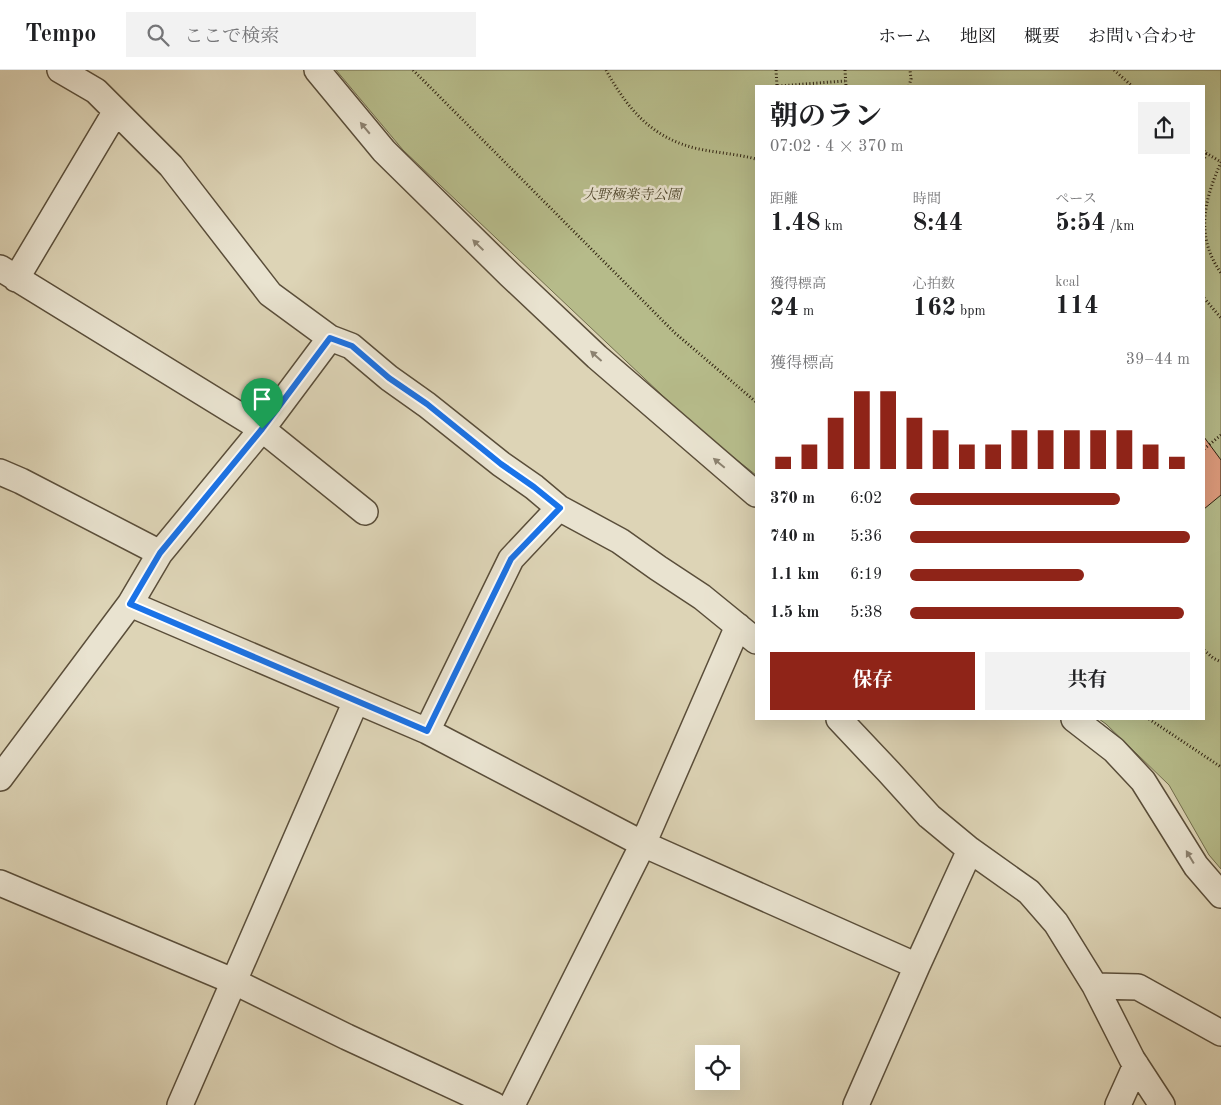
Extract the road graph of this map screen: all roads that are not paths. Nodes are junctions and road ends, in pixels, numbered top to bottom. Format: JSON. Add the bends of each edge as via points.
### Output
{"nodes":[{"id":1,"x":60,"y":70,"type":"edge"},
{"id":2,"x":317,"y":70,"type":"edge"},
{"id":3,"x":116,"y":111,"type":"junction"},
{"id":4,"x":8,"y":274,"type":"edge"},
{"id":5,"x":330,"y":338,"type":"junction"},
{"id":6,"x":262,"y":429,"type":"junction"},
{"id":7,"x":0,"y":472,"type":"edge"},
{"id":8,"x":755,"y":493,"type":"edge"},
{"id":9,"x":560,"y":508,"type":"junction"},
{"id":10,"x":365,"y":512,"type":"dead end"},
{"id":11,"x":160,"y":553,"type":"junction"},
{"id":12,"x":130,"y":604,"type":"junction"},
{"id":13,"x":747,"y":634,"type":"edge"},
{"id":14,"x":356,"y":701,"type":"junction"},
{"id":15,"x":840,"y":720,"type":"edge"},
{"id":16,"x":1075,"y":720,"type":"edge"},
{"id":17,"x":427,"y":731,"type":"junction"},
{"id":18,"x":9,"y":749,"type":"edge"},
{"id":19,"x":0,"y":778,"type":"edge"},
{"id":20,"x":643,"y":844,"type":"junction"},
{"id":21,"x":970,"y":850,"type":"junction"},
{"id":22,"x":0,"y":883,"type":"edge"},
{"id":23,"x":1221,"y":895,"type":"edge"},
{"id":24,"x":917,"y":966,"type":"junction"},
{"id":25,"x":235,"y":982,"type":"junction"},
{"id":26,"x":1095,"y":986,"type":"junction"},
{"id":27,"x":1221,"y":1033,"type":"edge"},
{"id":28,"x":1136,"y":1065,"type":"junction"},
{"id":29,"x":180,"y":1105,"type":"edge"},
{"id":30,"x":494,"y":1105,"type":"edge"},
{"id":31,"x":512,"y":1105,"type":"edge"},
{"id":32,"x":856,"y":1105,"type":"edge"},
{"id":33,"x":1118,"y":1105,"type":"edge"},
{"id":34,"x":1162,"y":1105,"type":"edge"}],
"edges":[{"from":1,"to":3,"type":"street","via":[[96,91]]},
{"from":8,"to":2,"type":"street","one_way":true,"via":[[597,357],[496,262],[384,151]]},
{"from":3,"to":4,"type":"street"},
{"from":3,"to":5,"type":"street","via":[[171,166],[270,294]]},
{"from":4,"to":6,"type":"street"},
{"from":5,"to":6,"type":"street"},
{"from":5,"to":9,"type":"street","via":[[352,346],[389,378]]},
{"from":6,"to":10,"type":"street"},
{"from":6,"to":11,"type":"street"},
{"from":7,"to":11,"type":"street"},
{"from":9,"to":13,"type":"street","via":[[620,540],[702,597]]},
{"from":9,"to":17,"type":"street","via":[[511,559]]},
{"from":11,"to":12,"type":"street"},
{"from":12,"to":14,"type":"street"},
{"from":12,"to":18,"type":"street"},
{"from":13,"to":20,"type":"street"},
{"from":14,"to":17,"type":"street"},
{"from":14,"to":25,"type":"street"},
{"from":15,"to":21,"type":"street","via":[[929,816]]},
{"from":23,"to":16,"type":"street","one_way":true,"via":[[1196,866],[1144,782],[1114,750]]},
{"from":17,"to":20,"type":"street"},
{"from":18,"to":19,"type":"street"},
{"from":20,"to":24,"type":"street"},
{"from":20,"to":31,"type":"street"},
{"from":21,"to":24,"type":"street"},
{"from":21,"to":26,"type":"street","via":[[1029,892],[1056,923]]},
{"from":22,"to":25,"type":"street"},
{"from":24,"to":32,"type":"street"},
{"from":25,"to":29,"type":"street"},
{"from":25,"to":30,"type":"street"},
{"from":26,"to":27,"type":"street","via":[[1138,987]]},
{"from":26,"to":28,"type":"street"},
{"from":28,"to":33,"type":"street"},
{"from":28,"to":34,"type":"street"}]}
